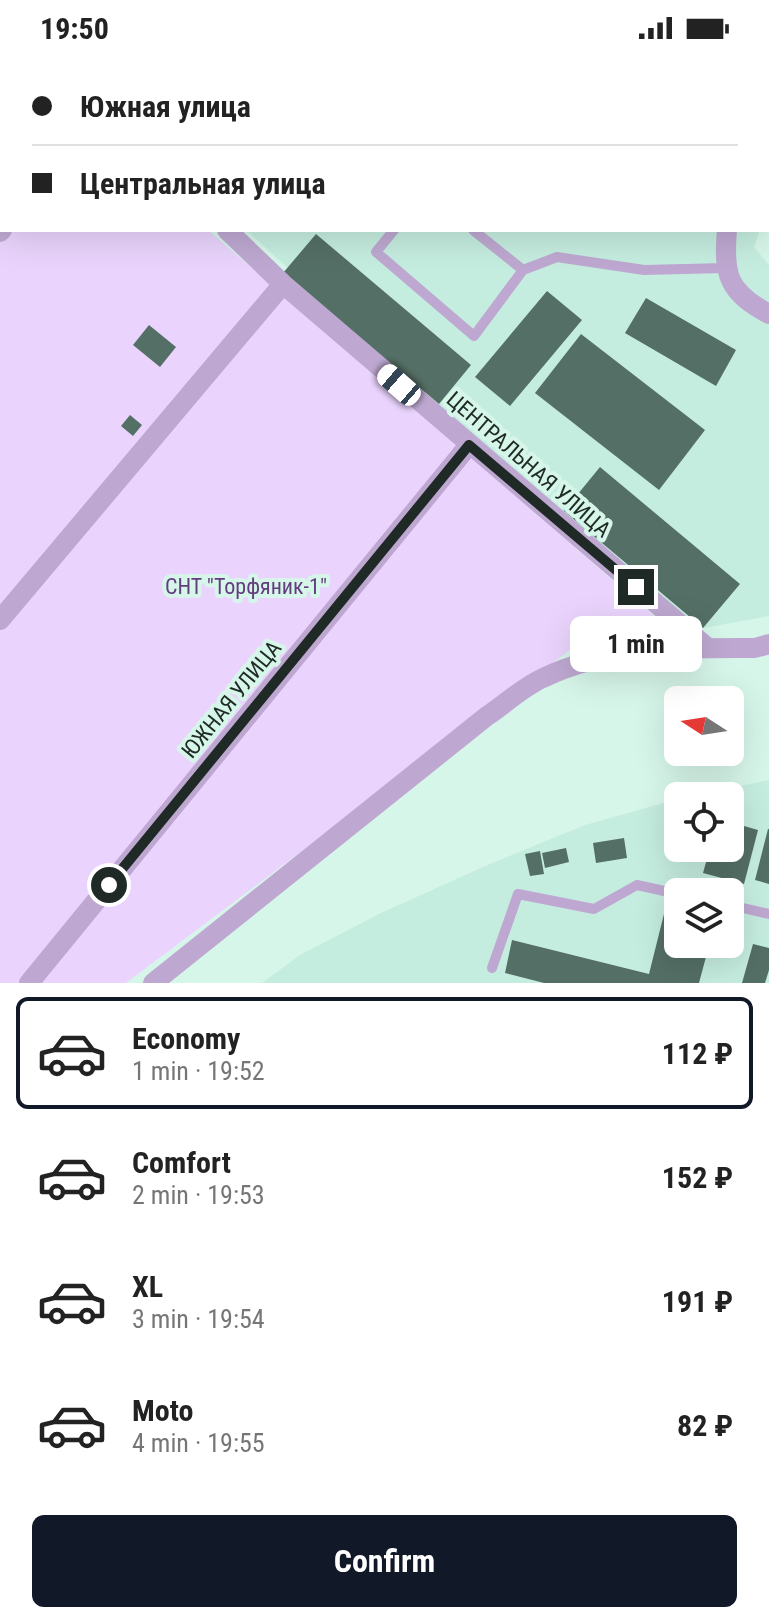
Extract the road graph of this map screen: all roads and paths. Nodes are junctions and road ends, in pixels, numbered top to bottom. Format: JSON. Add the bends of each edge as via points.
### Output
{"nodes":[{"id":1,"x":229,"y":232,"type":"edge"},
{"id":2,"x":392,"y":232,"type":"edge"},
{"id":3,"x":476,"y":232,"type":"edge"},
{"id":4,"x":727,"y":232,"type":"edge"},
{"id":5,"x":725,"y":268,"type":"junction"},
{"id":6,"x":523,"y":270,"type":"junction"},
{"id":7,"x":283,"y":284,"type":"junction"},
{"id":8,"x":769,"y":314,"type":"edge"},
{"id":9,"x":469,"y":445,"type":"junction"},
{"id":10,"x":0,"y":620,"type":"edge"},
{"id":11,"x":769,"y":644,"type":"edge"},
{"id":12,"x":708,"y":648,"type":"junction"},
{"id":13,"x":664,"y":891,"type":"edge"},
{"id":14,"x":744,"y":908,"type":"edge"},
{"id":15,"x":769,"y":914,"type":"edge"},
{"id":16,"x":492,"y":968,"type":"dead end"},
{"id":17,"x":29,"y":983,"type":"edge"},
{"id":18,"x":153,"y":983,"type":"edge"}],
"edges":[{"from":1,"to":7,"type":"street","name":"ЦЕНТРАЛЬНАЯ УЛИЦА"},
{"from":2,"to":6,"type":"lane","via":[[376,252],[474,336]]},
{"from":3,"to":6,"type":"lane"},
{"from":4,"to":5,"type":"street"},
{"from":5,"to":6,"type":"lane","via":[[644,270],[557,257]]},
{"from":5,"to":8,"type":"street","via":[[737,292]]},
{"from":7,"to":9,"type":"street","name":"ЦЕНТРАЛЬНАЯ УЛИЦА"},
{"from":7,"to":10,"type":"street"},
{"from":9,"to":12,"type":"street","name":"ЦЕНТРАЛЬНАЯ УЛИЦА"},
{"from":9,"to":17,"type":"street","name":"ЮЖНАЯ УЛИЦА"},
{"from":11,"to":12,"type":"street"},
{"from":12,"to":18,"type":"street","via":[[655,649],[590,660],[541,678]]},
{"from":13,"to":16,"type":"lane","via":[[637,885],[594,909],[518,894]]},
{"from":14,"to":15,"type":"lane"}]}
